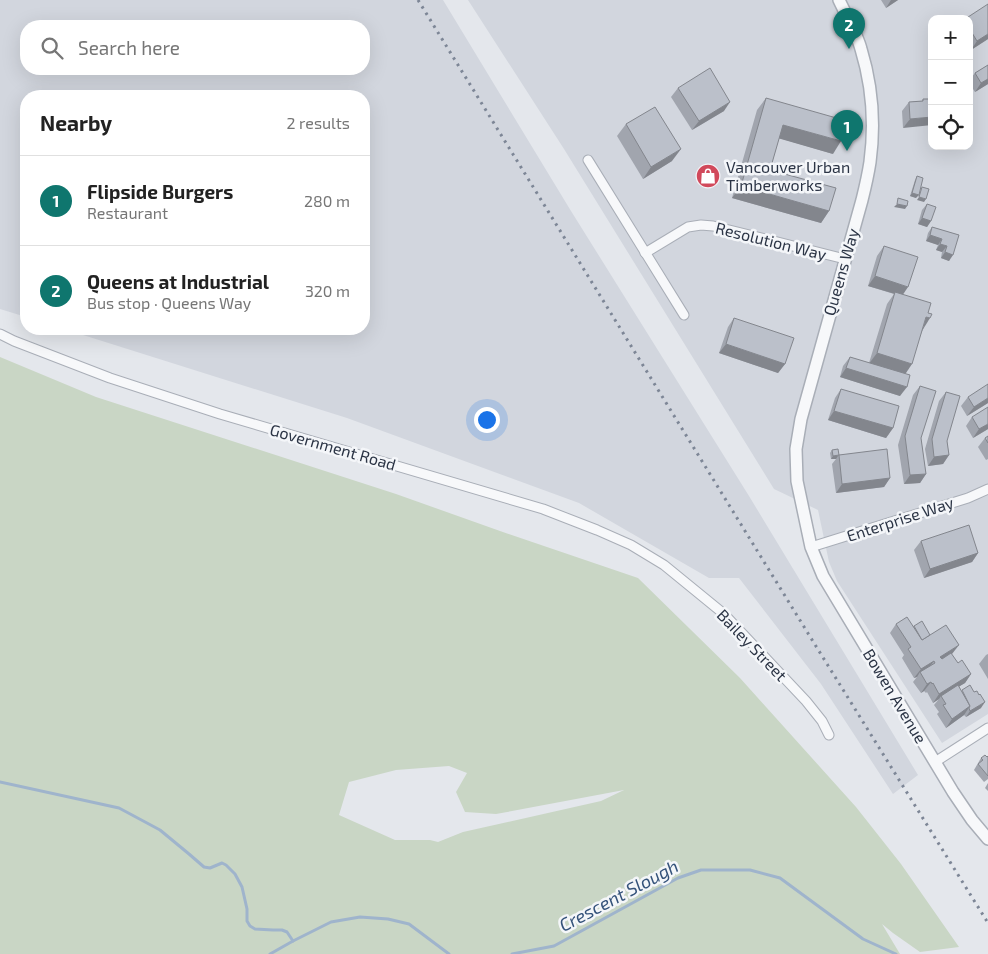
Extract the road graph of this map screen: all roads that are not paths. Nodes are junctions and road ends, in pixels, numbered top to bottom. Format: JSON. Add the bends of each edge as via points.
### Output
{"nodes":[{"id":1,"x":839,"y":0,"type":"edge"},
{"id":2,"x":588,"y":160,"type":"dead end"},
{"id":3,"x":645,"y":253,"type":"junction"},
{"id":4,"x":845,"y":259,"type":"junction"},
{"id":5,"x":684,"y":315,"type":"dead end"},
{"id":6,"x":0,"y":334,"type":"edge"},
{"id":7,"x":988,"y":489,"type":"edge"},
{"id":8,"x":811,"y":547,"type":"junction"},
{"id":9,"x":664,"y":565,"type":"joint"},
{"id":10,"x":988,"y":728,"type":"edge"},
{"id":11,"x":829,"y":734,"type":"dead end"},
{"id":12,"x":934,"y":762,"type":"junction"},
{"id":13,"x":988,"y":839,"type":"edge"}],
"edges":[{"from":1,"to":4,"type":"street","name":"Queens Way","via":[[861,47],[870,91],[873,131],[870,164]]},
{"from":2,"to":3,"type":"street"},
{"from":3,"to":4,"type":"street","name":"Resolution Way","via":[[688,227],[701,225]]},
{"from":3,"to":5,"type":"street"},
{"from":4,"to":8,"type":"street","name":"Queens Way","via":[[801,419],[796,449],[797,481]]},
{"from":6,"to":9,"type":"street","name":"Government Road","via":[[110,378],[220,414],[543,509],[631,545]]},
{"from":7,"to":8,"type":"street","name":"Enterprise Way"},
{"from":8,"to":12,"type":"street","name":"Bowen Avenue","via":[[823,576]]},
{"from":9,"to":11,"type":"street","name":"Bailey Street","via":[[724,614],[806,701]]},
{"from":10,"to":12,"type":"street"},
{"from":12,"to":13,"type":"street","name":"Bowen Avenue"}]}
